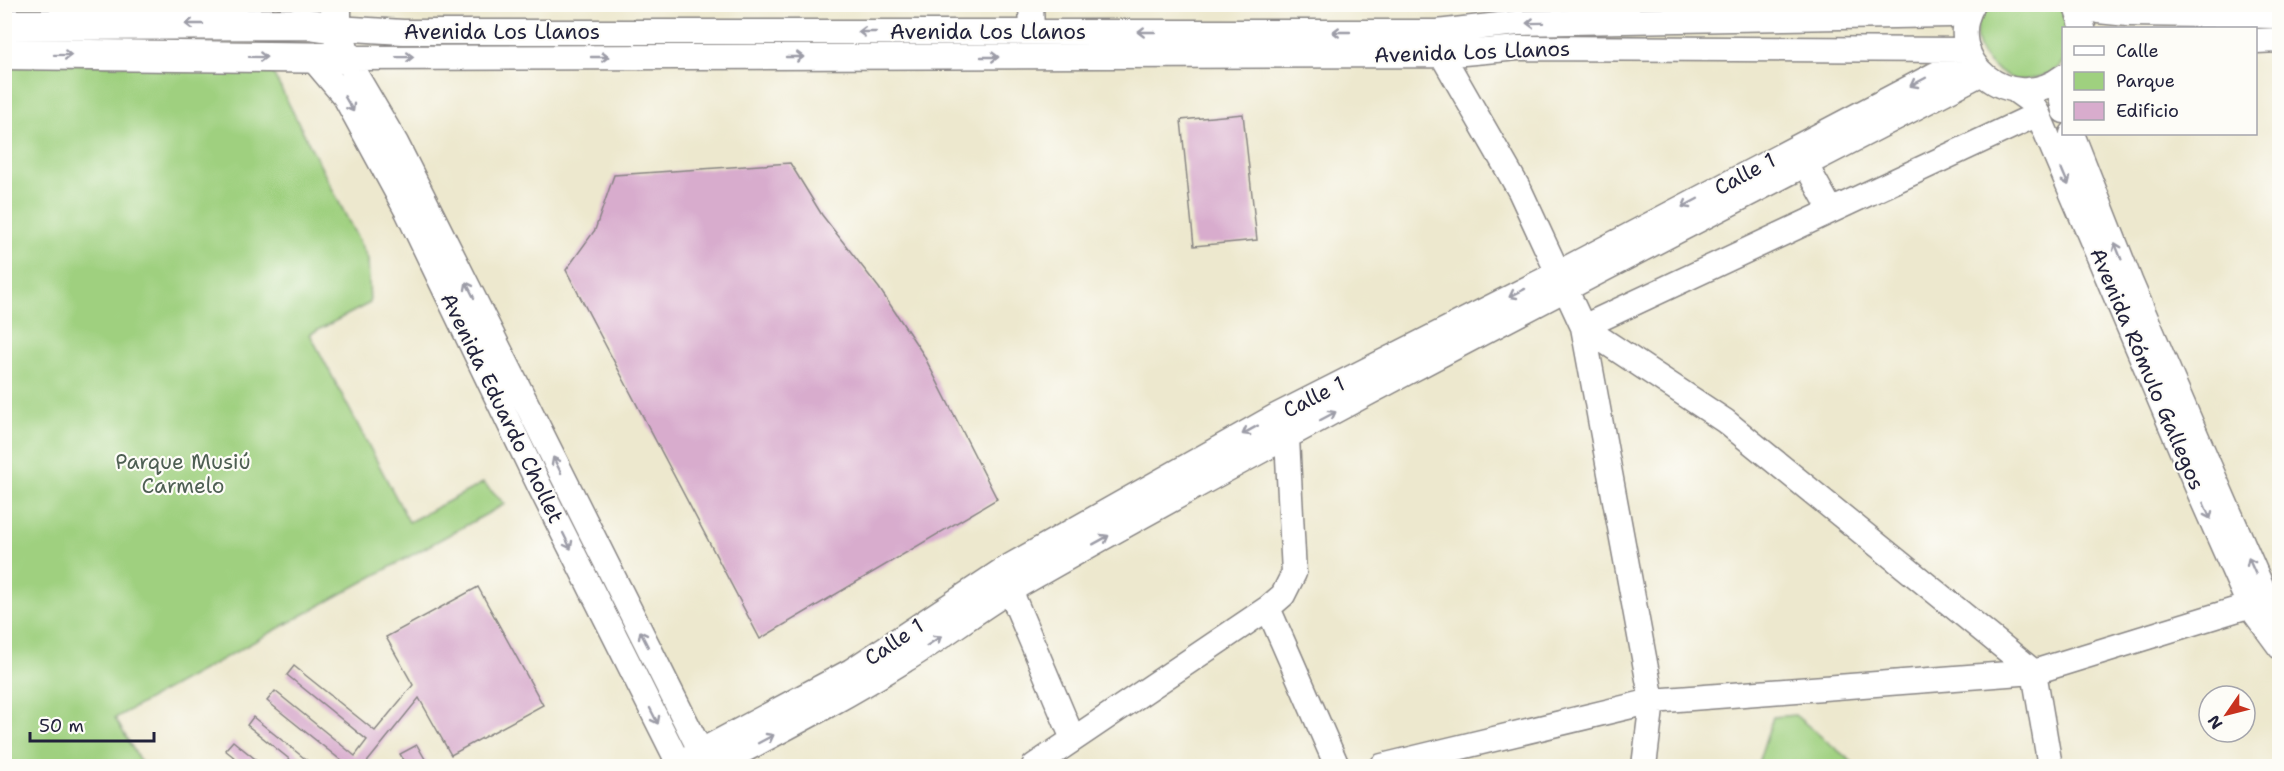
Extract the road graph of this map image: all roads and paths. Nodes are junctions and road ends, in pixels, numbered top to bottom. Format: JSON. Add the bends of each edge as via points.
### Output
{"nodes":[{"id":1,"x":1031,"y":4,"type":"edge"},
{"id":2,"x":2075,"y":4,"type":"edge"},
{"id":3,"x":2086,"y":4,"type":"edge"},
{"id":4,"x":1972,"y":6,"type":"edge"},
{"id":5,"x":323,"y":15,"type":"edge"},
{"id":6,"x":2280,"y":16,"type":"edge"},
{"id":7,"x":4,"y":25,"type":"edge"},
{"id":8,"x":2083,"y":27,"type":"edge"},
{"id":9,"x":1032,"y":32,"type":"junction"},
{"id":10,"x":1437,"y":32,"type":"junction"},
{"id":11,"x":2280,"y":40,"type":"edge"},
{"id":12,"x":2257,"y":41,"type":"edge"},
{"id":13,"x":4,"y":54,"type":"edge"},
{"id":14,"x":1442,"y":55,"type":"junction"},
{"id":15,"x":312,"y":58,"type":"junction"},
{"id":16,"x":346,"y":58,"type":"junction"},
{"id":17,"x":1973,"y":60,"type":"junction"},
{"id":18,"x":2062,"y":78,"type":"edge"},
{"id":19,"x":2016,"y":91,"type":"junction"},
{"id":20,"x":2038,"y":114,"type":"junction"},
{"id":21,"x":2072,"y":135,"type":"edge"},
{"id":22,"x":1806,"y":165,"type":"junction"},
{"id":23,"x":1831,"y":210,"type":"junction"},
{"id":24,"x":1562,"y":281,"type":"junction"},
{"id":25,"x":1583,"y":327,"type":"junction"},
{"id":26,"x":1287,"y":438,"type":"junction"},
{"id":27,"x":1010,"y":590,"type":"junction"},
{"id":28,"x":2269,"y":604,"type":"edge"},
{"id":29,"x":1268,"y":608,"type":"junction"},
{"id":30,"x":2280,"y":647,"type":"edge"},
{"id":31,"x":2034,"y":672,"type":"junction"},
{"id":32,"x":1652,"y":701,"type":"junction"},
{"id":33,"x":1073,"y":739,"type":"junction"},
{"id":34,"x":708,"y":762,"type":"edge"},
{"id":35,"x":677,"y":766,"type":"edge"},
{"id":36,"x":1034,"y":766,"type":"edge"},
{"id":37,"x":1337,"y":766,"type":"edge"},
{"id":38,"x":1382,"y":766,"type":"edge"},
{"id":39,"x":1644,"y":766,"type":"edge"},
{"id":40,"x":2050,"y":766,"type":"edge"}],
"edges":[{"from":1,"to":9,"type":"street"},
{"from":2,"to":8,"type":"street"},
{"from":3,"to":6,"type":"street","via":[[2098,11],[2128,14]]},
{"from":4,"to":10,"type":"street","name":"Avenida Los Llanos","one_way":true,"via":[[1950,15],[1517,23]]},
{"from":4,"to":17,"type":"street","via":[[1965,29]]},
{"from":5,"to":7,"type":"main road","name":"Avenida Los Llanos","one_way":true},
{"from":9,"to":5,"type":"street","name":"Avenida Los Llanos","one_way":true,"via":[[404,32]]},
{"from":5,"to":15,"type":"main road"},
{"from":5,"to":16,"type":"main road"},
{"from":10,"to":9,"type":"street","name":"Avenida Los Llanos","one_way":true},
{"from":10,"to":14,"type":"street"},
{"from":11,"to":12,"type":"street"},
{"from":13,"to":15,"type":"main road","name":"Avenida Los Llanos","one_way":true},
{"from":16,"to":14,"type":"street","name":"Avenida Los Llanos","one_way":true},
{"from":14,"to":17,"type":"street","name":"Avenida Los Llanos","via":[[1518,48]]},
{"from":14,"to":24,"type":"street","via":[[1520,191]]},
{"from":15,"to":16,"type":"main road","name":"Avenida Los Llanos"},
{"from":15,"to":35,"type":"street","name":"Avenida Eduardo Chollet","one_way":true,"via":[[345,98],[407,211]]},
{"from":34,"to":16,"type":"street","name":"Avenida Eduardo Chollet","one_way":true,"via":[[396,143]]},
{"from":17,"to":19,"type":"street","via":[[1998,85]]},
{"from":17,"to":22,"type":"street","name":"Calle 1"},
{"from":17,"to":24,"type":"street","name":"Calle 1","one_way":true},
{"from":18,"to":19,"type":"street","via":[[2035,91]]},
{"from":19,"to":20,"type":"street","name":"Avenida Rómulo Gallegos","via":[[2030,101]]},
{"from":20,"to":23,"type":"street"},
{"from":20,"to":28,"type":"street","name":"Avenida Rómulo Gallegos","one_way":true,"via":[[2203,501]]},
{"from":28,"to":21,"type":"street","name":"Avenida Rómulo Gallegos","one_way":true,"via":[[2130,281]]},
{"from":22,"to":23,"type":"street"},
{"from":22,"to":24,"type":"street","name":"Calle 1"},
{"from":23,"to":25,"type":"street"},
{"from":24,"to":25,"type":"street"},
{"from":26,"to":24,"type":"street","name":"Calle 1","one_way":true},
{"from":24,"to":34,"type":"street","name":"Calle 1","one_way":true,"via":[[1266,422],[1003,570]]},
{"from":25,"to":31,"type":"street","via":[[1725,421]]},
{"from":25,"to":32,"type":"street"},
{"from":27,"to":26,"type":"street","name":"Calle 1","one_way":true},
{"from":26,"to":29,"type":"street","via":[[1294,573],[1283,595]]},
{"from":27,"to":33,"type":"street"},
{"from":34,"to":27,"type":"street","name":"Calle 1","one_way":true,"via":[[826,707],[906,660]]},
{"from":28,"to":30,"type":"street","name":"Avenida Rómulo Gallegos"},
{"from":28,"to":31,"type":"street"},
{"from":29,"to":33,"type":"street"},
{"from":29,"to":37,"type":"street"},
{"from":31,"to":32,"type":"street"},
{"from":31,"to":40,"type":"street"},
{"from":32,"to":38,"type":"street"},
{"from":32,"to":39,"type":"street"},
{"from":33,"to":36,"type":"street"},
{"from":34,"to":35,"type":"street","name":"Calle 1"}]}
